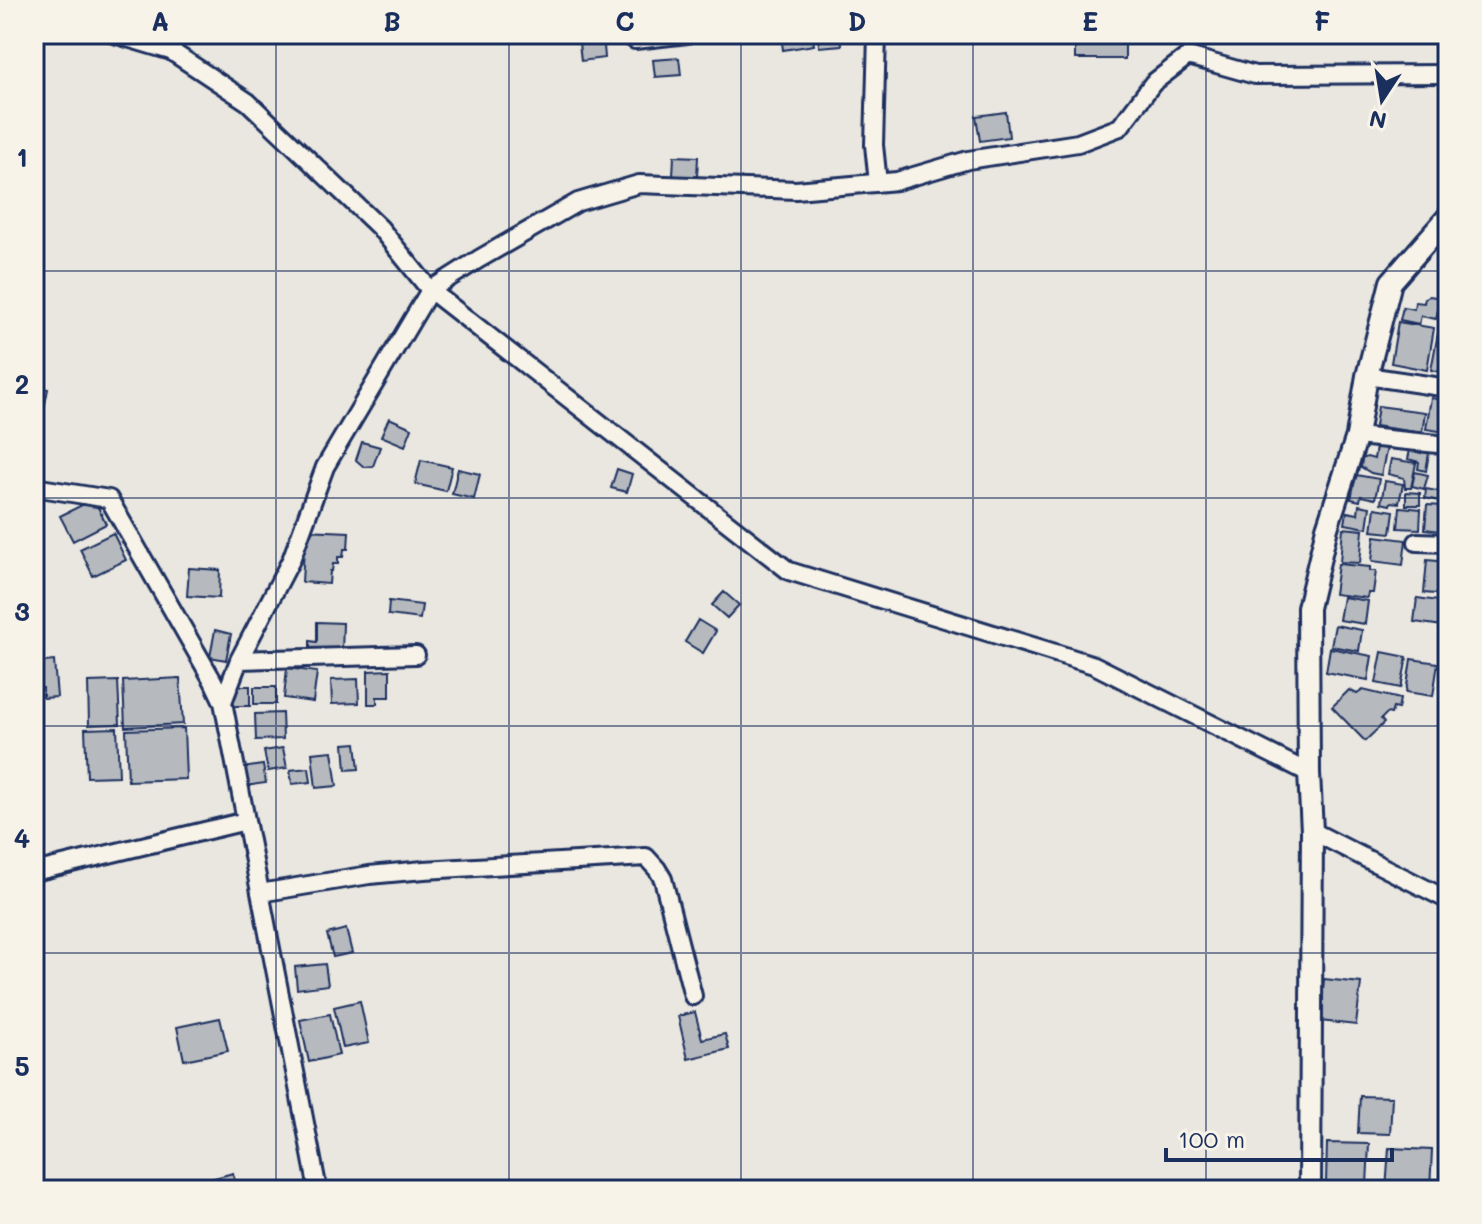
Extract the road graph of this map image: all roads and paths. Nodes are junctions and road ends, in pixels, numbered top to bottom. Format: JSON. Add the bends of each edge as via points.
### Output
{"nodes":[{"id":1,"x":114,"y":34,"type":"edge"},
{"id":2,"x":627,"y":34,"type":"edge"},
{"id":3,"x":688,"y":34,"type":"edge"},
{"id":4,"x":877,"y":34,"type":"edge"},
{"id":5,"x":1448,"y":74,"type":"edge"},
{"id":6,"x":878,"y":183,"type":"junction"},
{"id":7,"x":1448,"y":217,"type":"edge"},
{"id":8,"x":430,"y":290,"type":"junction"},
{"id":9,"x":1367,"y":376,"type":"junction"},
{"id":10,"x":1448,"y":388,"type":"edge"},
{"id":11,"x":1357,"y":436,"type":"junction"},
{"id":12,"x":1448,"y":445,"type":"edge"},
{"id":13,"x":34,"y":487,"type":"edge"},
{"id":14,"x":1417,"y":542,"type":"dead end"},
{"id":15,"x":1448,"y":543,"type":"edge"},
{"id":16,"x":416,"y":655,"type":"dead end"},
{"id":17,"x":239,"y":660,"type":"junction"},
{"id":18,"x":223,"y":702,"type":"junction"},
{"id":19,"x":1309,"y":773,"type":"junction"},
{"id":20,"x":246,"y":821,"type":"junction"},
{"id":21,"x":1312,"y":831,"type":"junction"},
{"id":22,"x":34,"y":872,"type":"edge"},
{"id":23,"x":260,"y":893,"type":"junction"},
{"id":24,"x":1448,"y":900,"type":"edge"},
{"id":25,"x":693,"y":996,"type":"dead end"},
{"id":26,"x":318,"y":1190,"type":"edge"},
{"id":27,"x":1310,"y":1190,"type":"edge"}],
"edges":[{"from":1,"to":8,"type":"street","via":[[171,51],[248,102],[380,228]]},
{"from":2,"to":3,"type":"street","via":[[635,40]]},
{"from":4,"to":6,"type":"street"},
{"from":5,"to":6,"type":"street","via":[[1255,75],[1188,56],[1153,83],[1120,127],[1078,143],[968,160]]},
{"from":6,"to":8,"type":"street","via":[[796,190],[639,184],[578,202]]},
{"from":7,"to":9,"type":"street","via":[[1391,282]]},
{"from":8,"to":17,"type":"street","via":[[325,467],[291,560]]},
{"from":8,"to":19,"type":"street","via":[[789,571],[1094,665]]},
{"from":9,"to":10,"type":"street"},
{"from":9,"to":11,"type":"street"},
{"from":11,"to":12,"type":"street"},
{"from":11,"to":19,"type":"street","via":[[1308,608]]},
{"from":13,"to":18,"type":"street","via":[[109,499]]},
{"from":14,"to":15,"type":"street"},
{"from":16,"to":17,"type":"street"},
{"from":17,"to":18,"type":"street"},
{"from":18,"to":20,"type":"street"},
{"from":19,"to":21,"type":"street"},
{"from":20,"to":22,"type":"street"},
{"from":20,"to":23,"type":"street"},
{"from":21,"to":24,"type":"street"},
{"from":21,"to":27,"type":"street"},
{"from":23,"to":25,"type":"street","via":[[383,873],[646,857],[663,879]]},
{"from":23,"to":26,"type":"street"}]}
